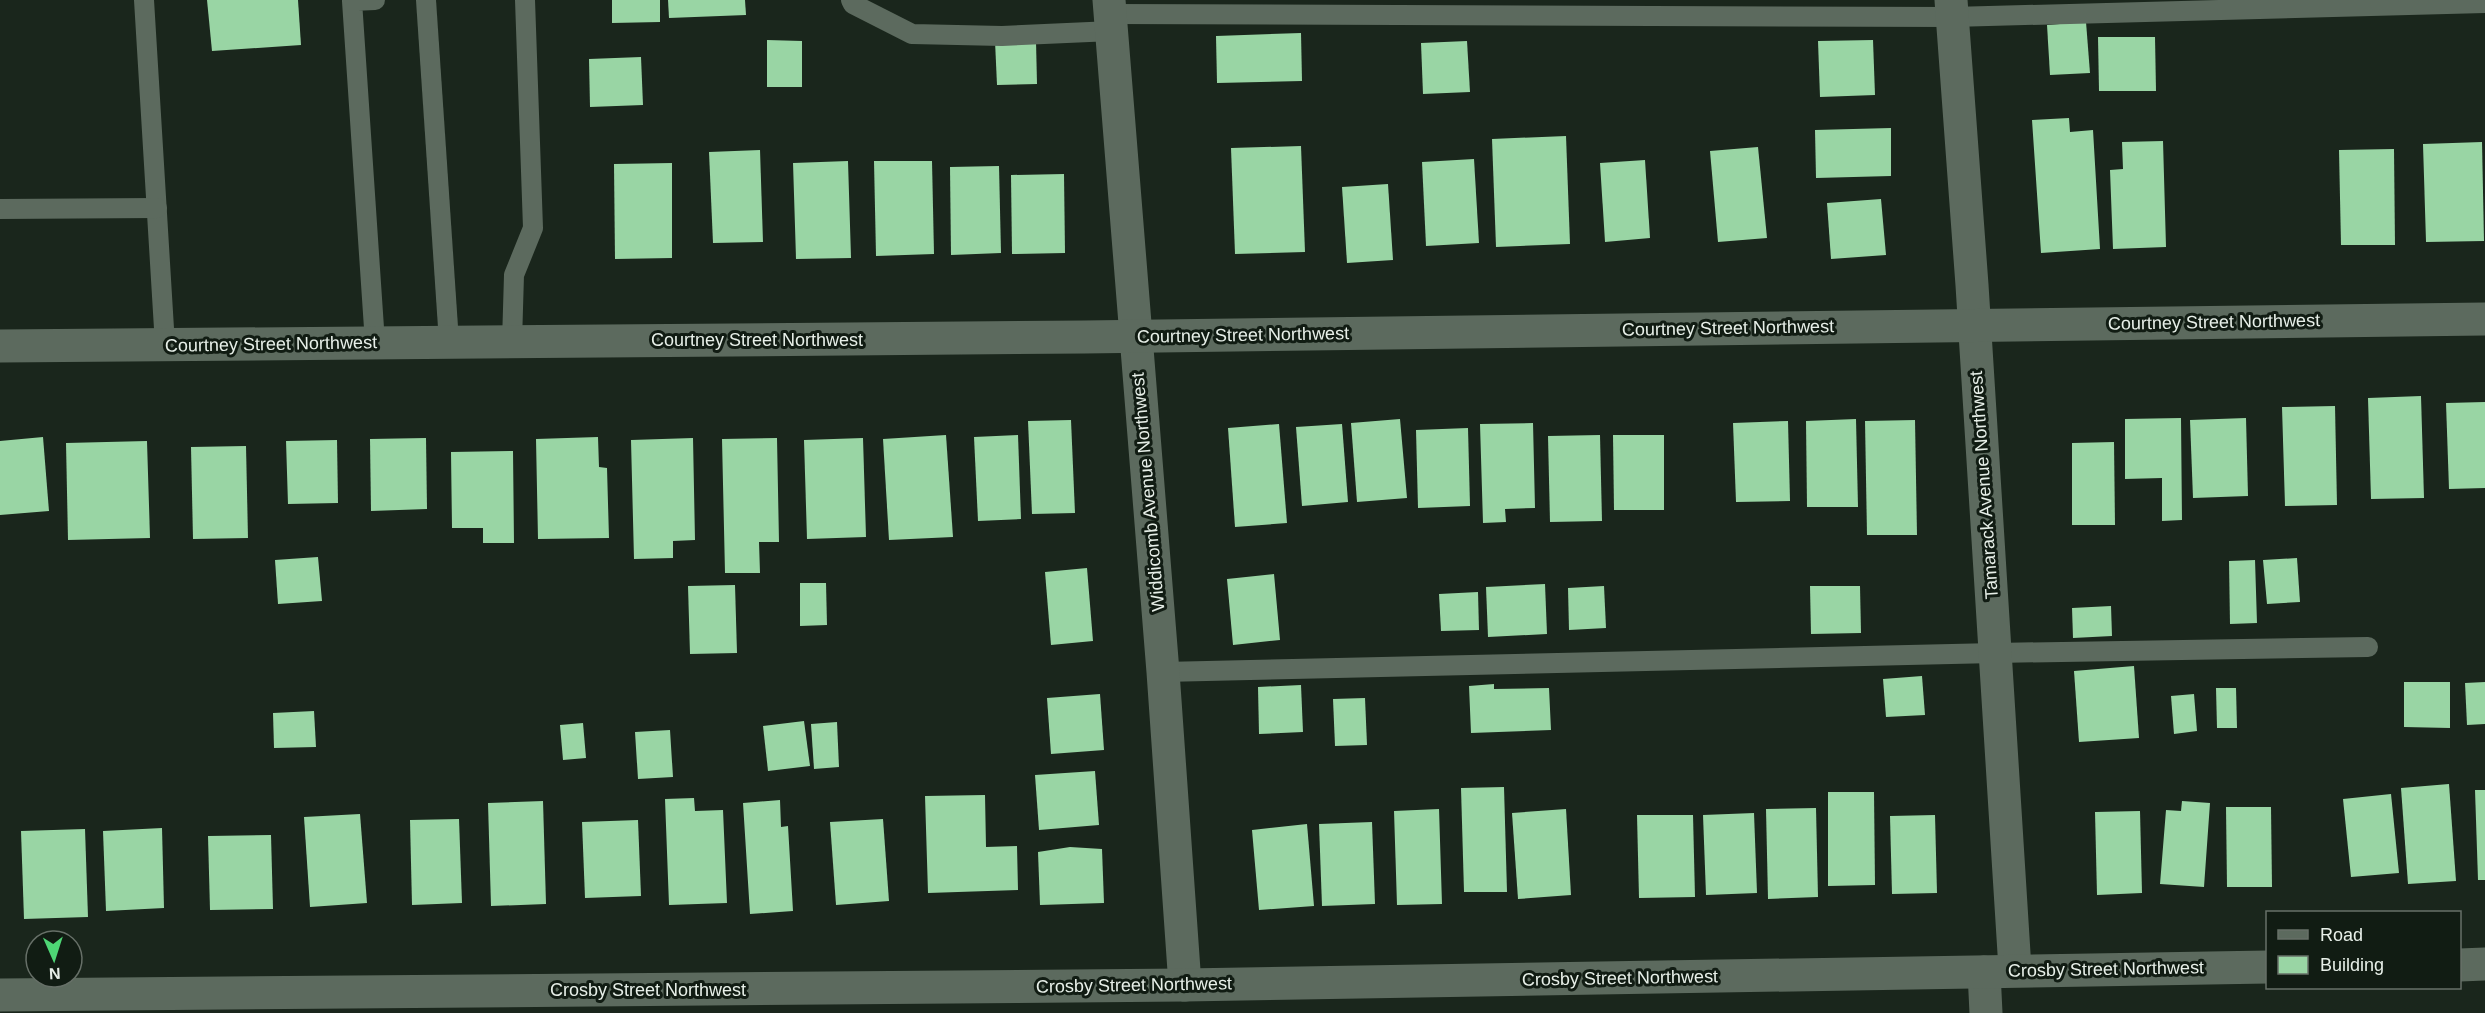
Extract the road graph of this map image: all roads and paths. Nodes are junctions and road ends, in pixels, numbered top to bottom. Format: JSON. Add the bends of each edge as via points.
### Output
{"nodes":[{"id":1,"x":144,"y":0,"type":"edge"},
{"id":2,"x":375,"y":0,"type":"edge"},
{"id":3,"x":426,"y":0,"type":"edge"},
{"id":4,"x":525,"y":0,"type":"edge"},
{"id":5,"x":851,"y":0,"type":"edge"},
{"id":6,"x":2485,"y":3,"type":"edge"},
{"id":7,"x":1335,"y":8,"type":"edge"},
{"id":8,"x":1951,"y":8,"type":"edge"},
{"id":9,"x":1111,"y":15,"type":"edge"},
{"id":10,"x":157,"y":208,"type":"junction"},
{"id":11,"x":0,"y":209,"type":"edge"},
{"id":12,"x":2485,"y":319,"type":"edge"},
{"id":13,"x":1974,"y":324,"type":"junction"},
{"id":14,"x":1136,"y":336,"type":"junction"},
{"id":15,"x":449,"y":342,"type":"junction"},
{"id":16,"x":512,"y":342,"type":"junction"},
{"id":17,"x":375,"y":343,"type":"junction"},
{"id":18,"x":165,"y":345,"type":"junction"},
{"id":19,"x":0,"y":346,"type":"edge"},
{"id":20,"x":2368,"y":647,"type":"dead end"},
{"id":21,"x":1995,"y":653,"type":"junction"},
{"id":22,"x":1163,"y":672,"type":"junction"},
{"id":23,"x":2485,"y":964,"type":"edge"},
{"id":24,"x":2461,"y":965,"type":"edge"},
{"id":25,"x":2266,"y":967,"type":"edge"},
{"id":26,"x":2000,"y":970,"type":"junction"},
{"id":27,"x":1185,"y":985,"type":"junction"},
{"id":28,"x":0,"y":995,"type":"edge"},
{"id":29,"x":1986,"y":1013,"type":"edge"}],
"edges":[{"from":1,"to":10,"type":"lane"},
{"from":2,"to":17,"type":"lane","via":[[352,1]]},
{"from":3,"to":15,"type":"lane"},
{"from":4,"to":16,"type":"lane","via":[[533,228],[514,275]]},
{"from":5,"to":9,"type":"lane","via":[[912,34],[1002,36]]},
{"from":6,"to":8,"type":"lane"},
{"from":7,"to":8,"type":"lane"},
{"from":7,"to":9,"type":"lane"},
{"from":8,"to":13,"type":"street","name":"Tamarack Avenue Northwest"},
{"from":9,"to":14,"type":"street","name":"Widdicomb Avenue Northwest"},
{"from":10,"to":11,"type":"lane"},
{"from":10,"to":18,"type":"lane"},
{"from":12,"to":13,"type":"street","name":"Courtney Street Northwest"},
{"from":13,"to":14,"type":"street","name":"Courtney Street Northwest"},
{"from":13,"to":21,"type":"street","name":"Tamarack Avenue Northwest"},
{"from":14,"to":16,"type":"street","name":"Courtney Street Northwest"},
{"from":14,"to":22,"type":"street","name":"Widdicomb Avenue Northwest"},
{"from":15,"to":16,"type":"street","name":"Courtney Street Northwest"},
{"from":15,"to":17,"type":"street","name":"Courtney Street Northwest"},
{"from":17,"to":18,"type":"street","name":"Courtney Street Northwest"},
{"from":18,"to":19,"type":"street","name":"Courtney Street Northwest"},
{"from":20,"to":21,"type":"lane"},
{"from":21,"to":22,"type":"lane"},
{"from":21,"to":26,"type":"street","name":"Tamarack Avenue Northwest"},
{"from":22,"to":27,"type":"street","name":"Widdicomb Avenue Northwest"},
{"from":23,"to":24,"type":"street"},
{"from":25,"to":26,"type":"street","name":"Crosby Street Northwest"},
{"from":26,"to":27,"type":"street","name":"Crosby Street Northwest"},
{"from":26,"to":29,"type":"street","name":"Tamarack Avenue Northwest"},
{"from":27,"to":28,"type":"street","name":"Crosby Street Northwest"}]}
